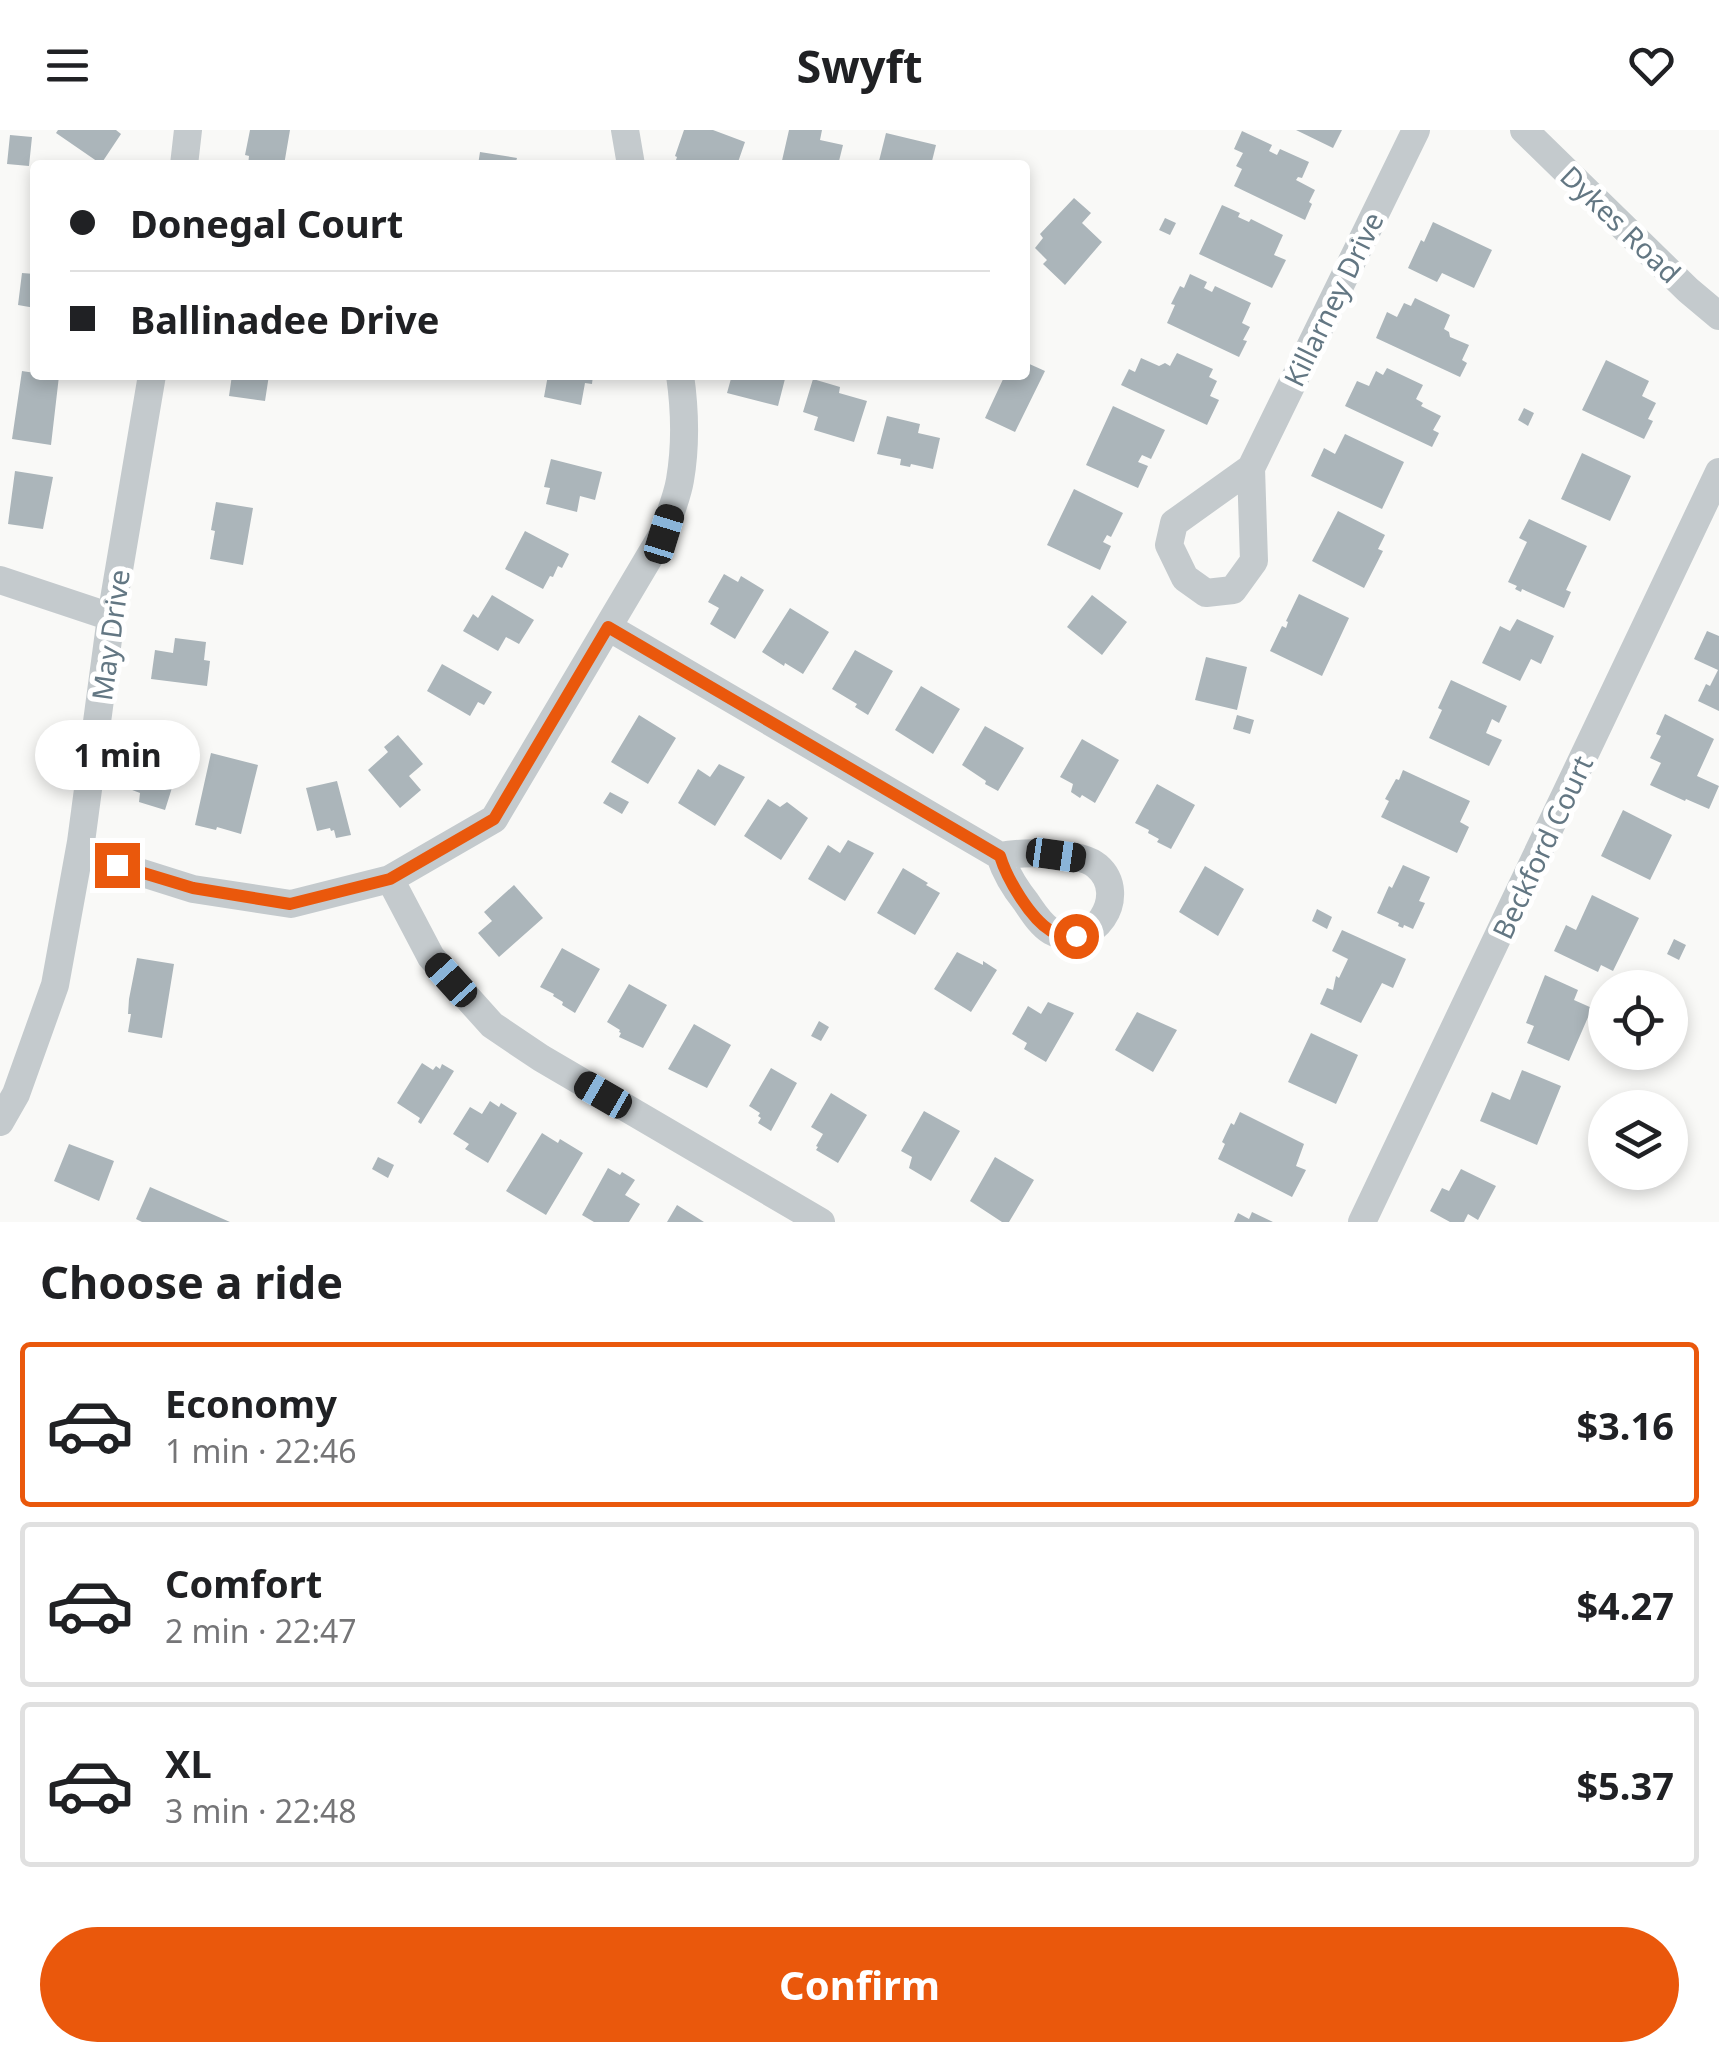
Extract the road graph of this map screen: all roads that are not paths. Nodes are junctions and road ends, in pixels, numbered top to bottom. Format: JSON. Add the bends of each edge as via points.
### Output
{"nodes":[{"id":1,"x":188,"y":130,"type":"edge"},
{"id":2,"x":624,"y":130,"type":"edge"},
{"id":3,"x":1416,"y":130,"type":"edge"},
{"id":4,"x":1524,"y":130,"type":"edge"},
{"id":5,"x":185,"y":160,"type":"edge"},
{"id":6,"x":630,"y":160,"type":"edge"},
{"id":7,"x":1719,"y":316,"type":"edge"},
{"id":8,"x":151,"y":380,"type":"edge"},
{"id":9,"x":681,"y":380,"type":"edge"},
{"id":10,"x":1251,"y":468,"type":"dead end"},
{"id":11,"x":1719,"y":472,"type":"edge"},
{"id":12,"x":0,"y":580,"type":"edge"},
{"id":13,"x":111,"y":617,"type":"junction"},
{"id":14,"x":608,"y":627,"type":"junction"},
{"id":15,"x":79,"y":853,"type":"junction"},
{"id":16,"x":1000,"y":856,"type":"dead end"},
{"id":17,"x":390,"y":879,"type":"junction"},
{"id":18,"x":0,"y":1122,"type":"edge"},
{"id":19,"x":821,"y":1222,"type":"edge"},
{"id":20,"x":1362,"y":1222,"type":"edge"}],
"edges":[{"from":1,"to":5,"type":"street"},
{"from":2,"to":6,"type":"street"},
{"from":3,"to":10,"type":"street","name":"Killarney Drive"},
{"from":4,"to":7,"type":"street","name":"Dykes Road"},
{"from":8,"to":13,"type":"street","name":"May Drive"},
{"from":9,"to":14,"type":"street","via":[[680,482],[664,534]]},
{"from":11,"to":20,"type":"street","name":"Beckford Court"},
{"from":12,"to":13,"type":"street"},
{"from":13,"to":15,"type":"street","name":"May Drive"},
{"from":14,"to":16,"type":"street"},
{"from":14,"to":17,"type":"street","via":[[494,819]]},
{"from":15,"to":17,"type":"street","via":[[193,888],[290,904]]},
{"from":15,"to":18,"type":"street","name":"May Drive","via":[[55,985]]},
{"from":17,"to":19,"type":"street","via":[[431,957],[492,1024]]}]}
